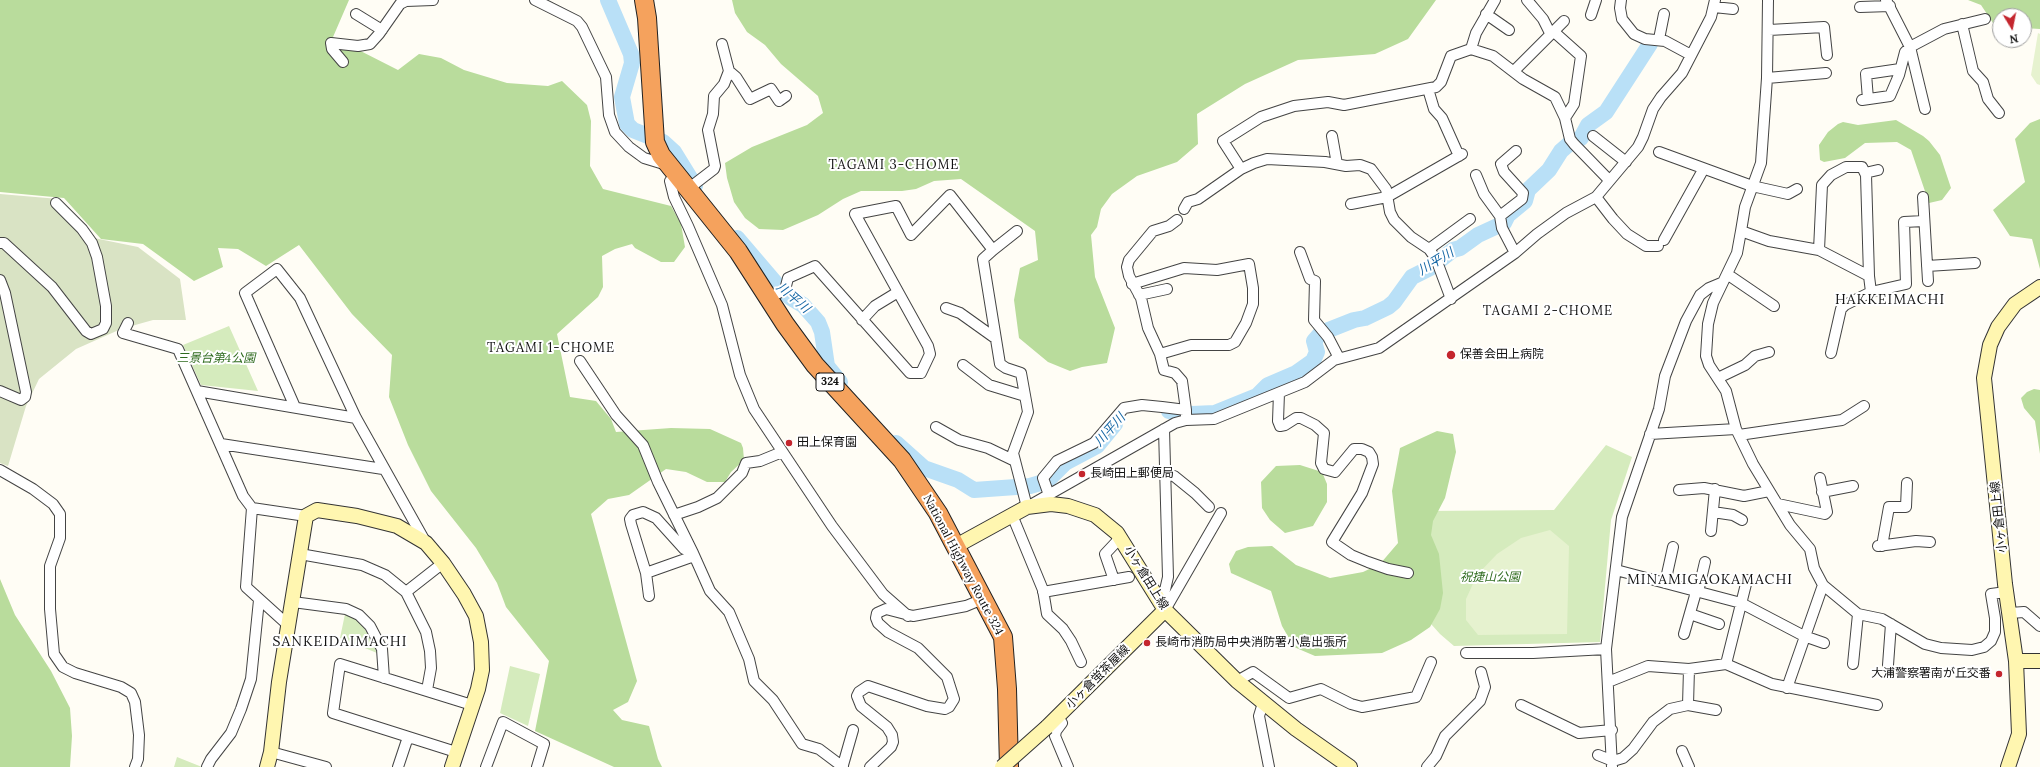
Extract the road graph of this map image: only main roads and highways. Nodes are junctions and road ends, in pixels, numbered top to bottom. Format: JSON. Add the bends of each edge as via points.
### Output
{"nodes":[{"id":1,"x":644,"y":0,"type":"edge"},
{"id":2,"x":2040,"y":286,"type":"edge"},
{"id":3,"x":956,"y":546,"type":"junction"},
{"id":4,"x":1162,"y":605,"type":"junction"},
{"id":5,"x":2016,"y":661,"type":"junction"},
{"id":6,"x":2040,"y":661,"type":"edge"},
{"id":7,"x":267,"y":767,"type":"edge"},
{"id":8,"x":452,"y":767,"type":"edge"},
{"id":9,"x":1002,"y":767,"type":"edge"},
{"id":10,"x":1009,"y":767,"type":"edge"},
{"id":11,"x":1350,"y":767,"type":"edge"},
{"id":12,"x":2008,"y":767,"type":"edge"}],
"edges":[{"from":1,"to":3,"type":"highway","name":"National Highway Route 324","number":"324","via":[[655,142],[671,170],[738,251],[815,365],[911,471]]},
{"from":2,"to":5,"type":"main road","name":"小ヶ倉田上線","via":[[2015,304],[2004,316],[1990,345],[1984,378],[2006,592]]},
{"from":3,"to":4,"type":"main road","name":"小ヶ倉田上線","via":[[1027,507],[1052,504],[1084,510],[1102,520],[1120,538]]},
{"from":3,"to":10,"type":"highway","name":"National Highway Route 324","number":"324","via":[[1003,637]]},
{"from":4,"to":9,"type":"main road","name":"小ヶ倉蛍茶屋線","bridge":true,"via":[[1058,717]]},
{"from":4,"to":11,"type":"main road","name":"小ヶ倉田上線","via":[[1237,681]]},
{"from":5,"to":6,"type":"main road"},
{"from":5,"to":12,"type":"main road","name":"小ヶ倉田上線","via":[[2019,734]]},
{"from":7,"to":8,"type":"main road","via":[[306,516],[317,510],[397,526],[426,543],[443,563],[476,616],[482,642],[480,680]]}]}
